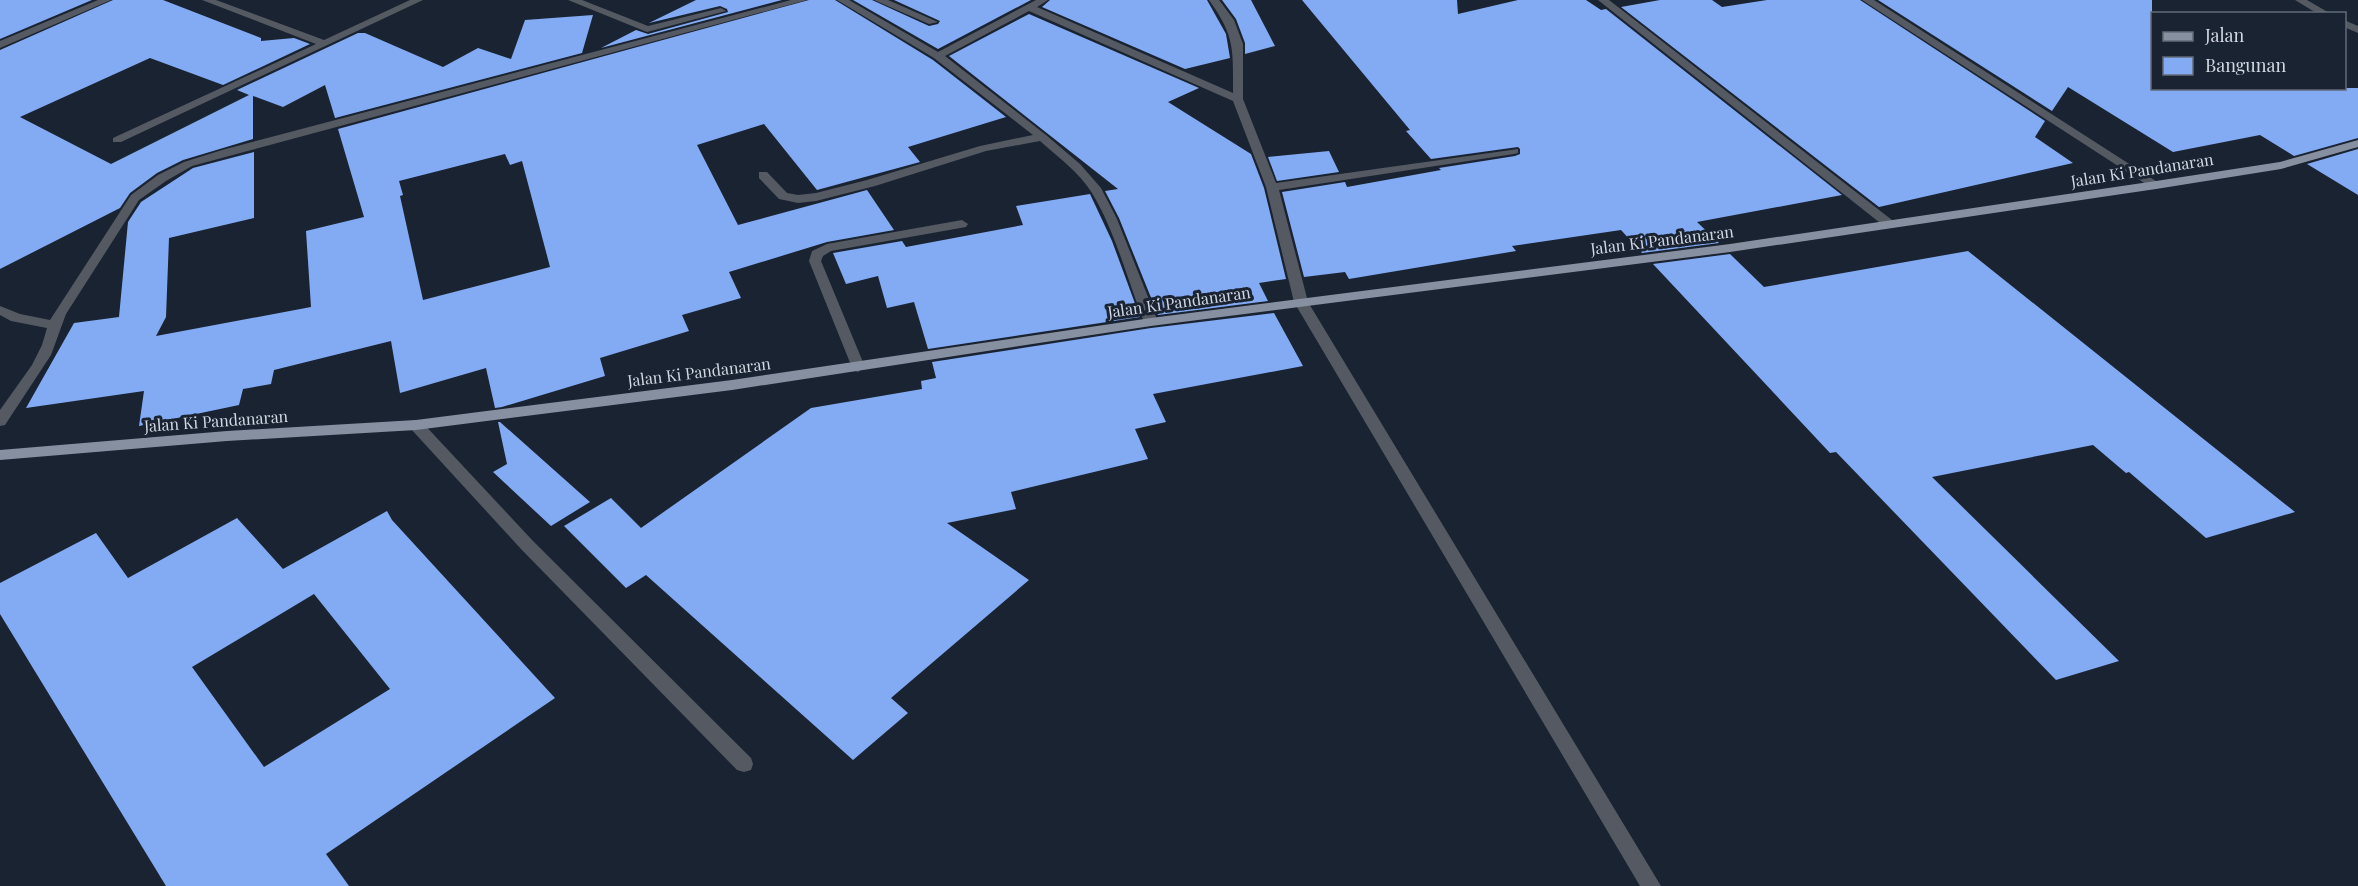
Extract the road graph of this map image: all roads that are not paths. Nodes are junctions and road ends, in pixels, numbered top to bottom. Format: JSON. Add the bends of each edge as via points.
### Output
{"nodes":[{"id":1,"x":106,"y":0,"type":"edge"},
{"id":2,"x":207,"y":0,"type":"edge"},
{"id":3,"x":418,"y":0,"type":"edge"},
{"id":4,"x":573,"y":0,"type":"edge"},
{"id":5,"x":765,"y":0,"type":"edge"},
{"id":6,"x":802,"y":0,"type":"edge"},
{"id":7,"x":842,"y":0,"type":"edge"},
{"id":8,"x":879,"y":0,"type":"edge"},
{"id":9,"x":1043,"y":0,"type":"edge"},
{"id":10,"x":1214,"y":0,"type":"edge"},
{"id":11,"x":1603,"y":0,"type":"edge"},
{"id":12,"x":1867,"y":0,"type":"edge"},
{"id":13,"x":2300,"y":0,"type":"edge"},
{"id":14,"x":1030,"y":8,"type":"junction"},
{"id":15,"x":2322,"y":12,"type":"edge"},
{"id":16,"x":933,"y":22,"type":"dead end"},
{"id":17,"x":324,"y":43,"type":"junction"},
{"id":18,"x":0,"y":45,"type":"edge"},
{"id":19,"x":938,"y":56,"type":"junction"},
{"id":20,"x":1238,"y":99,"type":"junction"},
{"id":21,"x":1042,"y":137,"type":"junction"},
{"id":22,"x":117,"y":140,"type":"dead end"},
{"id":23,"x":2358,"y":143,"type":"edge"},
{"id":24,"x":1514,"y":151,"type":"dead end"},
{"id":25,"x":763,"y":175,"type":"dead end"},
{"id":26,"x":2156,"y":185,"type":"junction"},
{"id":27,"x":1272,"y":187,"type":"junction"},
{"id":28,"x":1888,"y":223,"type":"junction"},
{"id":29,"x":962,"y":224,"type":"dead end"},
{"id":30,"x":1301,"y":302,"type":"junction"},
{"id":31,"x":0,"y":310,"type":"edge"},
{"id":32,"x":1151,"y":322,"type":"junction"},
{"id":33,"x":53,"y":326,"type":"junction"},
{"id":34,"x":858,"y":367,"type":"junction"},
{"id":35,"x":0,"y":421,"type":"edge"},
{"id":36,"x":416,"y":425,"type":"junction"},
{"id":37,"x":0,"y":455,"type":"edge"},
{"id":38,"x":744,"y":764,"type":"dead end"},
{"id":39,"x":1651,"y":886,"type":"edge"}],
"edges":[{"from":1,"to":18,"type":"street"},
{"from":2,"to":17,"type":"street"},
{"from":3,"to":17,"type":"street"},
{"from":4,"to":5,"type":"street","via":[[647,29]]},
{"from":6,"to":33,"type":"street","via":[[188,164],[135,198]]},
{"from":7,"to":19,"type":"street"},
{"from":8,"to":16,"type":"street"},
{"from":9,"to":14,"type":"street"},
{"from":10,"to":20,"type":"street","via":[[1229,20],[1238,44]]},
{"from":11,"to":28,"type":"street"},
{"from":12,"to":26,"type":"street"},
{"from":13,"to":15,"type":"street"},
{"from":14,"to":19,"type":"street"},
{"from":14,"to":20,"type":"street"},
{"from":17,"to":22,"type":"street"},
{"from":19,"to":21,"type":"street"},
{"from":20,"to":27,"type":"street"},
{"from":21,"to":25,"type":"street","via":[[984,148],[816,197],[783,196]]},
{"from":21,"to":32,"type":"street","via":[[1076,166],[1097,191]]},
{"from":23,"to":26,"type":"main road","name":"Jalan Ki Pandanaran","via":[[2281,165]]},
{"from":24,"to":27,"type":"street"},
{"from":26,"to":28,"type":"main road","name":"Jalan Ki Pandanaran"},
{"from":27,"to":30,"type":"street"},
{"from":28,"to":30,"type":"main road","name":"Jalan Ki Pandanaran","via":[[1730,248]]},
{"from":29,"to":34,"type":"street","via":[[827,248],[817,254],[815,261]]},
{"from":30,"to":32,"type":"main road","name":"Jalan Ki Pandanaran"},
{"from":30,"to":39,"type":"street"},
{"from":31,"to":33,"type":"street","via":[[15,318]]},
{"from":32,"to":34,"type":"main road","name":"Jalan Ki Pandanaran"},
{"from":33,"to":35,"type":"street","via":[[43,358]]},
{"from":34,"to":36,"type":"main road","name":"Jalan Ki Pandanaran"},
{"from":36,"to":37,"type":"main road","name":"Jalan Ki Pandanaran"},
{"from":36,"to":38,"type":"street","via":[[535,554]]}]}
